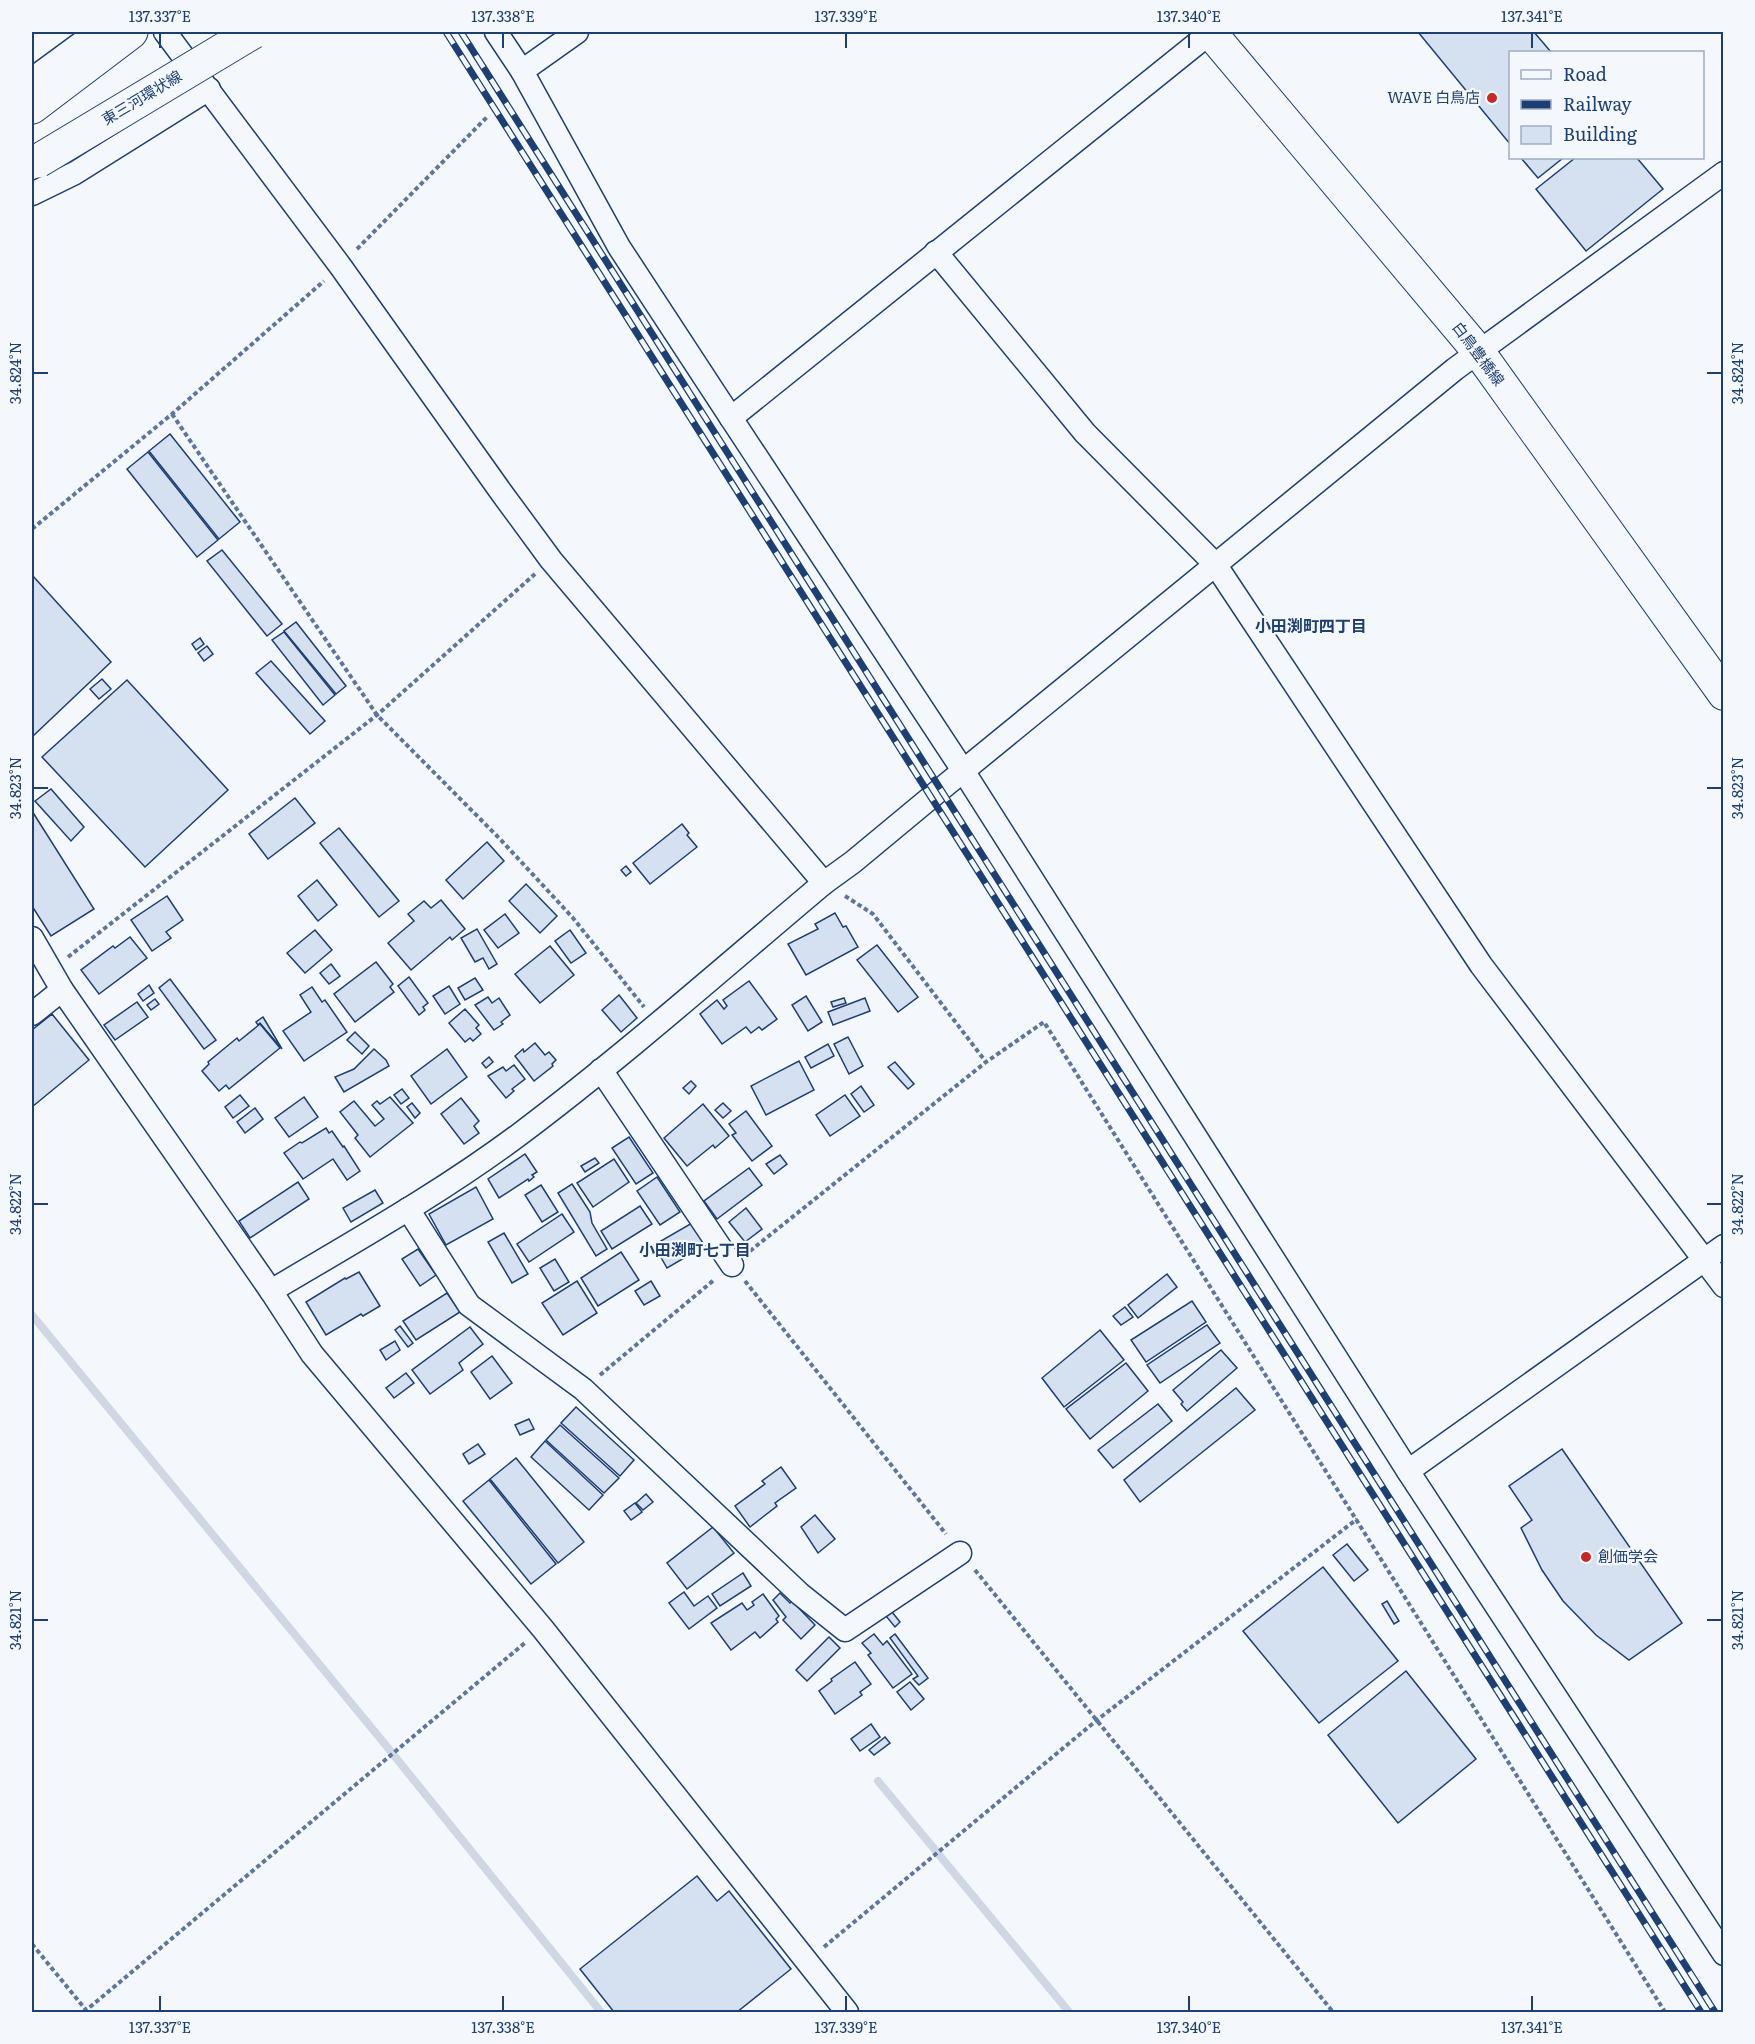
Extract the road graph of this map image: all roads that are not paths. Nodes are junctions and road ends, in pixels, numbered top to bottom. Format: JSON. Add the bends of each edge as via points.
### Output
{"nodes":[{"id":1,"x":96,"y":32,"type":"edge"},
{"id":2,"x":131,"y":32,"type":"edge"},
{"id":3,"x":165,"y":32,"type":"edge"},
{"id":4,"x":212,"y":32,"type":"edge"},
{"id":5,"x":253,"y":32,"type":"edge"},
{"id":6,"x":496,"y":32,"type":"edge"},
{"id":7,"x":577,"y":32,"type":"edge"},
{"id":8,"x":1210,"y":32,"type":"edge"},
{"id":9,"x":522,"y":71,"type":"junction"},
{"id":10,"x":32,"y":79,"type":"edge"},
{"id":11,"x":209,"y":89,"type":"junction"},
{"id":12,"x":32,"y":107,"type":"edge"},
{"id":13,"x":34,"y":156,"type":"edge"},
{"id":14,"x":1724,"y":173,"type":"edge"},
{"id":15,"x":32,"y":195,"type":"edge"},
{"id":16,"x":936,"y":252,"type":"junction"},
{"id":17,"x":1478,"y":351,"type":"junction"},
{"id":18,"x":731,"y":418,"type":"junction"},
{"id":19,"x":1215,"y":564,"type":"junction"},
{"id":20,"x":1724,"y":694,"type":"edge"},
{"id":21,"x":963,"y":772,"type":"junction"},
{"id":22,"x":824,"y":883,"type":"junction"},
{"id":23,"x":32,"y":938,"type":"edge"},
{"id":24,"x":57,"y":980,"type":"junction"},
{"id":25,"x":32,"y":1014,"type":"edge"},
{"id":26,"x":601,"y":1070,"type":"junction"},
{"id":27,"x":408,"y":1209,"type":"junction"},
{"id":28,"x":1724,"y":1246,"type":"edge"},
{"id":29,"x":1705,"y":1260,"type":"junction"},
{"id":30,"x":732,"y":1265,"type":"road end"},
{"id":31,"x":1724,"y":1286,"type":"edge"},
{"id":32,"x":271,"y":1291,"type":"junction"},
{"id":33,"x":1408,"y":1471,"type":"junction"},
{"id":34,"x":960,"y":1553,"type":"road end"},
{"id":35,"x":1724,"y":1954,"type":"edge"},
{"id":36,"x":847,"y":2013,"type":"edge"}],
"edges":[{"from":1,"to":10,"type":"street"},
{"from":2,"to":12,"type":"main road"},
{"from":3,"to":11,"type":"street"},
{"from":4,"to":13,"type":"main road","name":"東三河環状線"},
{"from":5,"to":13,"type":"main road","name":"東三河環状線","bridge":true},
{"from":6,"to":9,"type":"street"},
{"from":7,"to":9,"type":"street"},
{"from":8,"to":16,"type":"street"},
{"from":8,"to":17,"type":"main road","name":"白鳥豊橋線"},
{"from":9,"to":18,"type":"street","via":[[619,247]]},
{"from":11,"to":15,"type":"street","via":[[75,173]]},
{"from":11,"to":22,"type":"street","via":[[551,560]]},
{"from":14,"to":17,"type":"street"},
{"from":16,"to":18,"type":"street"},
{"from":16,"to":19,"type":"street","via":[[1085,433]]},
{"from":17,"to":19,"type":"street"},
{"from":17,"to":20,"type":"main road","name":"白鳥豊橋線"},
{"from":18,"to":21,"type":"street"},
{"from":19,"to":21,"type":"street"},
{"from":19,"to":29,"type":"street","via":[[1481,965]]},
{"from":21,"to":22,"type":"street"},
{"from":21,"to":33,"type":"street"},
{"from":22,"to":26,"type":"street"},
{"from":23,"to":24,"type":"street"},
{"from":24,"to":25,"type":"street"},
{"from":24,"to":32,"type":"street"},
{"from":26,"to":27,"type":"street","via":[[519,1135]]},
{"from":26,"to":30,"type":"street"},
{"from":27,"to":32,"type":"street"},
{"from":27,"to":34,"type":"street","via":[[470,1305],[583,1389],[800,1594],[844,1630]]},
{"from":28,"to":29,"type":"street"},
{"from":29,"to":31,"type":"street"},
{"from":29,"to":33,"type":"street"},
{"from":32,"to":36,"type":"street","via":[[312,1354],[543,1629]]},
{"from":33,"to":35,"type":"street"}]}
